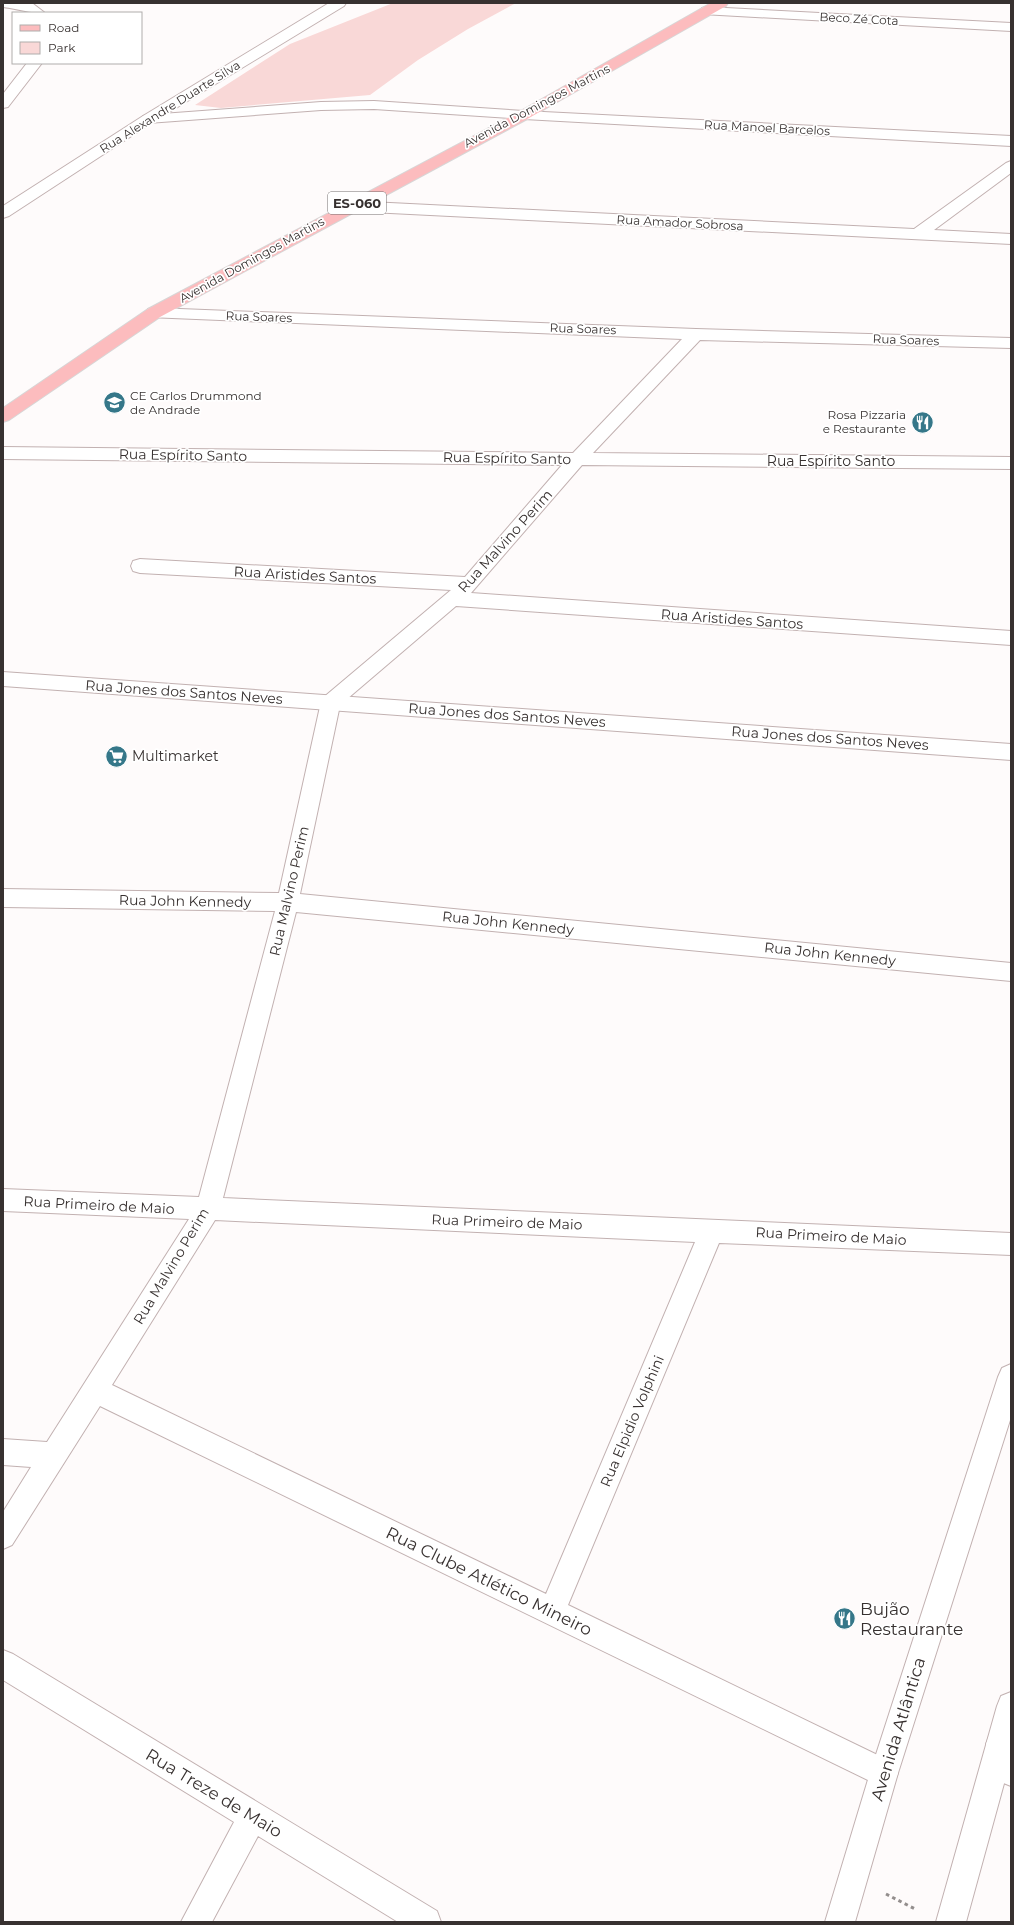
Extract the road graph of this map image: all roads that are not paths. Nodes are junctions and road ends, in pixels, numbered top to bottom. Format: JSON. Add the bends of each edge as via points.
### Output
{"nodes":[{"id":1,"x":4,"y":3,"type":"edge"},
{"id":2,"x":338,"y":3,"type":"edge"},
{"id":3,"x":721,"y":3,"type":"edge"},
{"id":4,"x":707,"y":11,"type":"junction"},
{"id":5,"x":36,"y":12,"type":"edge"},
{"id":6,"x":1011,"y":28,"type":"edge"},
{"id":7,"x":34,"y":64,"type":"edge"},
{"id":8,"x":3,"y":104,"type":"edge"},
{"id":9,"x":524,"y":115,"type":"junction"},
{"id":10,"x":148,"y":119,"type":"junction"},
{"id":11,"x":1011,"y":141,"type":"edge"},
{"id":12,"x":1011,"y":166,"type":"edge"},
{"id":13,"x":350,"y":206,"type":"junction"},
{"id":14,"x":3,"y":213,"type":"edge"},
{"id":15,"x":917,"y":235,"type":"junction"},
{"id":16,"x":1011,"y":239,"type":"edge"},
{"id":17,"x":154,"y":313,"type":"junction"},
{"id":18,"x":696,"y":334,"type":"junction"},
{"id":19,"x":1011,"y":343,"type":"edge"},
{"id":20,"x":3,"y":416,"type":"edge"},
{"id":21,"x":3,"y":452,"type":"edge"},
{"id":22,"x":577,"y":459,"type":"junction"},
{"id":23,"x":1011,"y":462,"type":"edge"},
{"id":24,"x":140,"y":566,"type":"dead end"},
{"id":25,"x":470,"y":584,"type":"junction"},
{"id":26,"x":453,"y":599,"type":"junction"},
{"id":27,"x":1011,"y":638,"type":"edge"},
{"id":28,"x":3,"y":679,"type":"edge"},
{"id":29,"x":330,"y":702,"type":"junction"},
{"id":30,"x":1011,"y":752,"type":"edge"},
{"id":31,"x":3,"y":898,"type":"edge"},
{"id":32,"x":288,"y":902,"type":"junction"},
{"id":33,"x":1011,"y":972,"type":"edge"},
{"id":34,"x":3,"y":1200,"type":"edge"},
{"id":35,"x":208,"y":1210,"type":"junction"},
{"id":36,"x":712,"y":1231,"type":"junction"},
{"id":37,"x":1011,"y":1244,"type":"edge"},
{"id":38,"x":1011,"y":1377,"type":"edge"},
{"id":39,"x":95,"y":1390,"type":"junction"},
{"id":40,"x":3,"y":1452,"type":"edge"},
{"id":41,"x":54,"y":1455,"type":"junction"},
{"id":42,"x":3,"y":1536,"type":"edge"},
{"id":43,"x":552,"y":1612,"type":"junction"},
{"id":44,"x":3,"y":1664,"type":"edge"},
{"id":45,"x":1011,"y":1706,"type":"edge"},
{"id":46,"x":1000,"y":1744,"type":"junction"},
{"id":47,"x":1011,"y":1772,"type":"edge"},
{"id":48,"x":884,"y":1773,"type":"junction"},
{"id":49,"x":253,"y":1817,"type":"junction"},
{"id":50,"x":196,"y":1922,"type":"edge"},
{"id":51,"x":426,"y":1922,"type":"edge"},
{"id":52,"x":840,"y":1922,"type":"edge"},
{"id":53,"x":951,"y":1922,"type":"edge"}],
"edges":[{"from":1,"to":5,"type":"street","via":[[27,6]]},
{"from":2,"to":10,"type":"street","name":"Rua Alexandre Duarte Silva"},
{"from":3,"to":4,"type":"main road","name":"Avenida Domingos Martins","number":"ES-060"},
{"from":4,"to":6,"type":"street","name":"Beco Zé Cota"},
{"from":4,"to":9,"type":"main road","name":"Avenida Domingos Martins","number":"ES-060"},
{"from":7,"to":8,"type":"street"},
{"from":9,"to":10,"type":"street","name":"Rua Manoel Barcelos","via":[[374,105],[321,106]]},
{"from":9,"to":11,"type":"street","name":"Rua Manoel Barcelos"},
{"from":9,"to":13,"type":"main road","name":"Avenida Domingos Martins","number":"ES-060"},
{"from":10,"to":14,"type":"street","name":"Rua Alexandre Duarte Silva"},
{"from":12,"to":15,"type":"street"},
{"from":13,"to":15,"type":"street","name":"Rua Amador Sobrosa"},
{"from":13,"to":17,"type":"main road","name":"Avenida Domingos Martins","number":"ES-060"},
{"from":15,"to":16,"type":"street","name":"Rua Amador Sobrosa"},
{"from":17,"to":18,"type":"street","name":"Rua Soares"},
{"from":17,"to":20,"type":"main road","name":"Avenida Domingos Martins","number":"ES-060"},
{"from":18,"to":19,"type":"street","name":"Rua Soares"},
{"from":18,"to":22,"type":"street","name":"Rua Malvino Perim"},
{"from":21,"to":22,"type":"street","name":"Rua Espírito Santo"},
{"from":22,"to":23,"type":"street","name":"Rua Espírito Santo"},
{"from":22,"to":25,"type":"street","name":"Rua Malvino Perim"},
{"from":24,"to":25,"type":"street","name":"Rua Aristides Santos"},
{"from":25,"to":26,"type":"street","name":"Rua Malvino Perim"},
{"from":26,"to":27,"type":"street","name":"Rua Aristides Santos"},
{"from":26,"to":29,"type":"street","name":"Rua Malvino Perim"},
{"from":28,"to":29,"type":"street","name":"Rua Jones dos Santos Neves"},
{"from":29,"to":30,"type":"street","name":"Rua Jones dos Santos Neves"},
{"from":29,"to":32,"type":"street","name":"Rua Malvino Perim"},
{"from":31,"to":32,"type":"street","name":"Rua John Kennedy"},
{"from":32,"to":33,"type":"street","name":"Rua John Kennedy"},
{"from":32,"to":35,"type":"street","name":"Rua Malvino Perim"},
{"from":34,"to":35,"type":"street","name":"Rua Primeiro de Maio"},
{"from":35,"to":36,"type":"street","name":"Rua Primeiro de Maio"},
{"from":35,"to":39,"type":"street","name":"Rua Malvino Perim"},
{"from":36,"to":37,"type":"street","name":"Rua Primeiro de Maio"},
{"from":36,"to":43,"type":"street","name":"Rua Elpidio Volphini"},
{"from":38,"to":48,"type":"street","name":"Avenida Atlântica"},
{"from":39,"to":41,"type":"street","name":"Rua Malvino Perim"},
{"from":39,"to":43,"type":"street","name":"Rua Clube Atlético Mineiro"},
{"from":40,"to":41,"type":"street"},
{"from":41,"to":42,"type":"street","name":"Rua Malvino Perim"},
{"from":43,"to":48,"type":"street","name":"Rua Clube Atlético Mineiro"},
{"from":44,"to":49,"type":"street","name":"Rua Treze de Maio"},
{"from":45,"to":46,"type":"street"},
{"from":46,"to":47,"type":"street"},
{"from":46,"to":53,"type":"street"},
{"from":48,"to":52,"type":"street","name":"Avenida Atlântica"},
{"from":49,"to":50,"type":"street"},
{"from":49,"to":51,"type":"street","name":"Rua Treze de Maio"}]}
